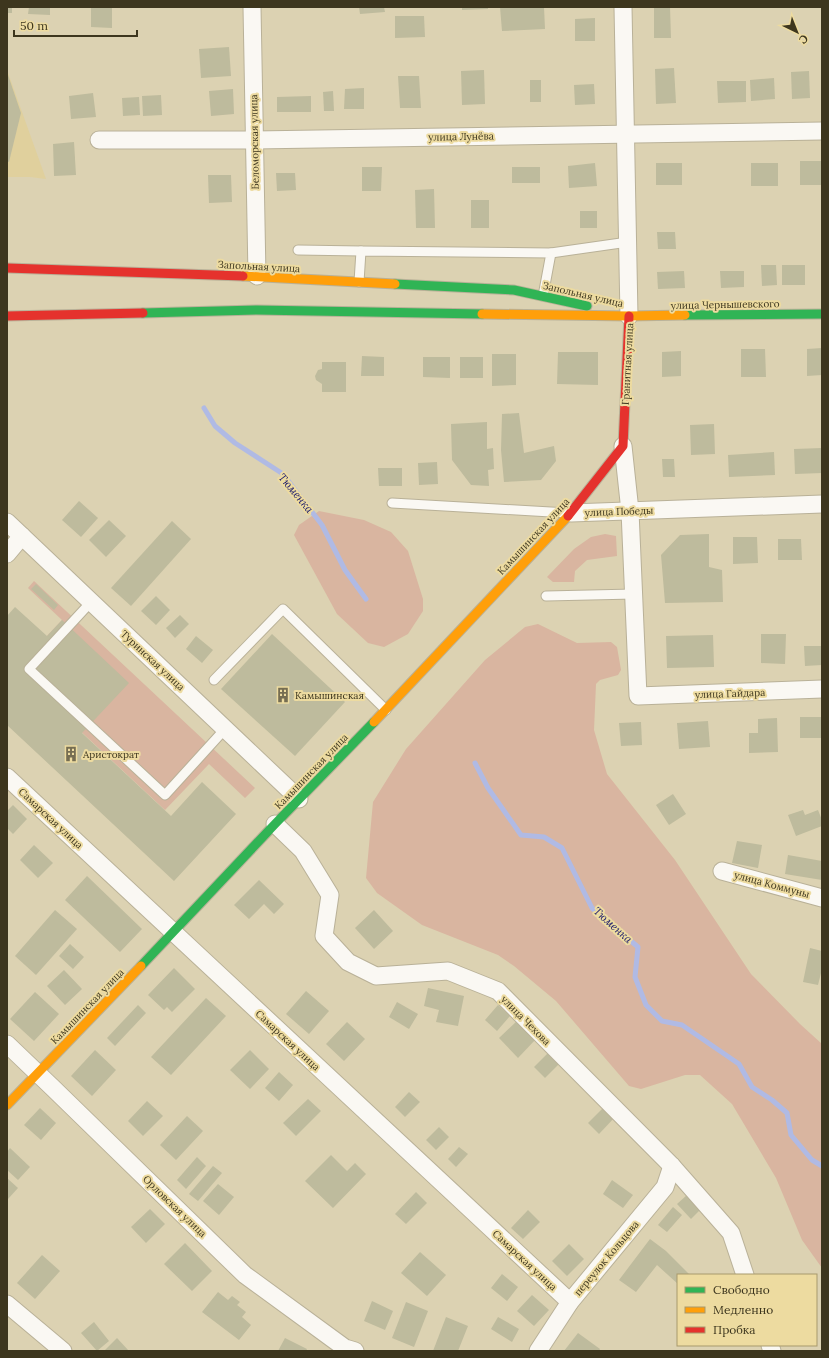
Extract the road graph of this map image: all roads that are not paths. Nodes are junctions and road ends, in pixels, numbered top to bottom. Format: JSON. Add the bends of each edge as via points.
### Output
{"nodes":[{"id":1,"x":252,"y":7,"type":"edge"},
{"id":2,"x":623,"y":7,"type":"edge"},
{"id":3,"x":822,"y":131,"type":"edge"},
{"id":4,"x":626,"y":134,"type":"junction"},
{"id":5,"x":99,"y":140,"type":"dead end"},
{"id":6,"x":254,"y":140,"type":"junction"},
{"id":7,"x":628,"y":242,"type":"junction"},
{"id":8,"x":298,"y":250,"type":"dead end"},
{"id":9,"x":361,"y":251,"type":"junction"},
{"id":10,"x":551,"y":254,"type":"junction"},
{"id":11,"x":7,"y":268,"type":"edge"},
{"id":12,"x":257,"y":276,"type":"junction"},
{"id":13,"x":359,"y":282,"type":"junction"},
{"id":14,"x":543,"y":296,"type":"junction"},
{"id":15,"x":822,"y":314,"type":"edge"},
{"id":16,"x":7,"y":316,"type":"edge"},
{"id":17,"x":629,"y":316,"type":"junction"},
{"id":18,"x":623,"y":446,"type":"junction"},
{"id":19,"x":392,"y":503,"type":"dead end"},
{"id":20,"x":822,"y":504,"type":"edge"},
{"id":21,"x":630,"y":511,"type":"junction"},
{"id":22,"x":571,"y":513,"type":"junction"},
{"id":23,"x":7,"y":522,"type":"edge"},
{"id":24,"x":22,"y":536,"type":"junction"},
{"id":25,"x":7,"y":554,"type":"edge"},
{"id":26,"x":634,"y":594,"type":"junction"},
{"id":27,"x":546,"y":596,"type":"dead end"},
{"id":28,"x":91,"y":602,"type":"junction"},
{"id":29,"x":214,"y":680,"type":"dead end"},
{"id":30,"x":822,"y":689,"type":"edge"},
{"id":31,"x":638,"y":696,"type":"joint"},
{"id":32,"x":386,"y":710,"type":"junction"},
{"id":33,"x":225,"y":729,"type":"junction"},
{"id":34,"x":7,"y":777,"type":"edge"},
{"id":35,"x":299,"y":799,"type":"junction"},
{"id":36,"x":275,"y":824,"type":"junction"},
{"id":37,"x":722,"y":871,"type":"dead end"},
{"id":38,"x":822,"y":898,"type":"edge"},
{"id":39,"x":173,"y":932,"type":"junction"},
{"id":40,"x":7,"y":1044,"type":"edge"},
{"id":41,"x":38,"y":1073,"type":"junction"},
{"id":42,"x":7,"y":1105,"type":"edge"},
{"id":43,"x":672,"y":1166,"type":"junction"},
{"id":44,"x":745,"y":1274,"type":"edge"},
{"id":45,"x":570,"y":1302,"type":"junction"},
{"id":46,"x":7,"y":1304,"type":"edge"},
{"id":47,"x":63,"y":1351,"type":"edge"},
{"id":48,"x":355,"y":1351,"type":"edge"},
{"id":49,"x":538,"y":1351,"type":"edge"}],
"edges":[{"from":1,"to":6,"type":"street","name":"Беломорская улица"},
{"from":2,"to":4,"type":"street","name":"Гранитная улица"},
{"from":3,"to":4,"type":"street","name":"улица Лунёва"},
{"from":4,"to":6,"type":"street","name":"улица Лунёва"},
{"from":4,"to":7,"type":"street","name":"Гранитная улица"},
{"from":5,"to":6,"type":"street","name":"улица Лунёва"},
{"from":6,"to":12,"type":"street","name":"Беломорская улица"},
{"from":7,"to":10,"type":"lane"},
{"from":7,"to":17,"type":"street","name":"Гранитная улица"},
{"from":8,"to":9,"type":"lane"},
{"from":9,"to":10,"type":"lane"},
{"from":9,"to":13,"type":"lane"},
{"from":10,"to":14,"type":"lane"},
{"from":11,"to":12,"type":"street","name":"Запольная улица"},
{"from":12,"to":13,"type":"street","name":"Запольная улица"},
{"from":13,"to":14,"type":"street","name":"Запольная улица","via":[[514,290]]},
{"from":14,"to":17,"type":"street","name":"Запольная улица"},
{"from":15,"to":17,"type":"street","name":"улица Чернышевского"},
{"from":16,"to":17,"type":"street","name":"Запольная улица","via":[[257,310]]},
{"from":17,"to":18,"type":"street","name":"Гранитная улица"},
{"from":18,"to":21,"type":"street","name":"Гранитная улица"},
{"from":18,"to":22,"type":"street","name":"Камышинская улица"},
{"from":19,"to":22,"type":"lane","name":"улица Победы"},
{"from":20,"to":21,"type":"street","name":"улица Победы"},
{"from":21,"to":22,"type":"street","name":"улица Победы"},
{"from":21,"to":26,"type":"street","name":"Гранитная улица"},
{"from":22,"to":32,"type":"street","name":"Камышинская улица"},
{"from":23,"to":24,"type":"street","name":"Туринская улица"},
{"from":24,"to":25,"type":"street"},
{"from":24,"to":28,"type":"street","name":"Туринская улица"},
{"from":26,"to":27,"type":"lane"},
{"from":26,"to":31,"type":"street","name":"Гранитная улица"},
{"from":28,"to":33,"type":"street","name":"Туринская улица"},
{"from":28,"to":33,"type":"lane","via":[[28,669],[165,795]]},
{"from":29,"to":32,"type":"lane","via":[[283,610]]},
{"from":30,"to":31,"type":"street","name":"улица Гайдара"},
{"from":32,"to":35,"type":"street","name":"Камышинская улица"},
{"from":33,"to":35,"type":"street","name":"Туринская улица"},
{"from":34,"to":39,"type":"street","name":"Самарская улица"},
{"from":35,"to":36,"type":"street","name":"Камышинская улица"},
{"from":36,"to":39,"type":"street","name":"Камышинская улица"},
{"from":36,"to":43,"type":"street","name":"улица Чехова","via":[[303,851],[330,896],[324,936],[348,962],[376,976],[448,971],[498,991]]},
{"from":37,"to":38,"type":"street","name":"улица Коммуны"},
{"from":39,"to":41,"type":"street","name":"Камышинская улица"},
{"from":39,"to":45,"type":"street","name":"Самарская улица"},
{"from":40,"to":41,"type":"street","name":"Орловская улица"},
{"from":41,"to":42,"type":"street","name":"Камышинская улица"},
{"from":41,"to":48,"type":"street","name":"Орловская улица","via":[[245,1275],[345,1348]]},
{"from":43,"to":44,"type":"street","name":"улица Чехова","via":[[731,1233]]},
{"from":43,"to":45,"type":"street","name":"переулок Кольцова","via":[[665,1187]]},
{"from":45,"to":49,"type":"street","name":"переулок Кольцова"},
{"from":46,"to":47,"type":"street"}]}
